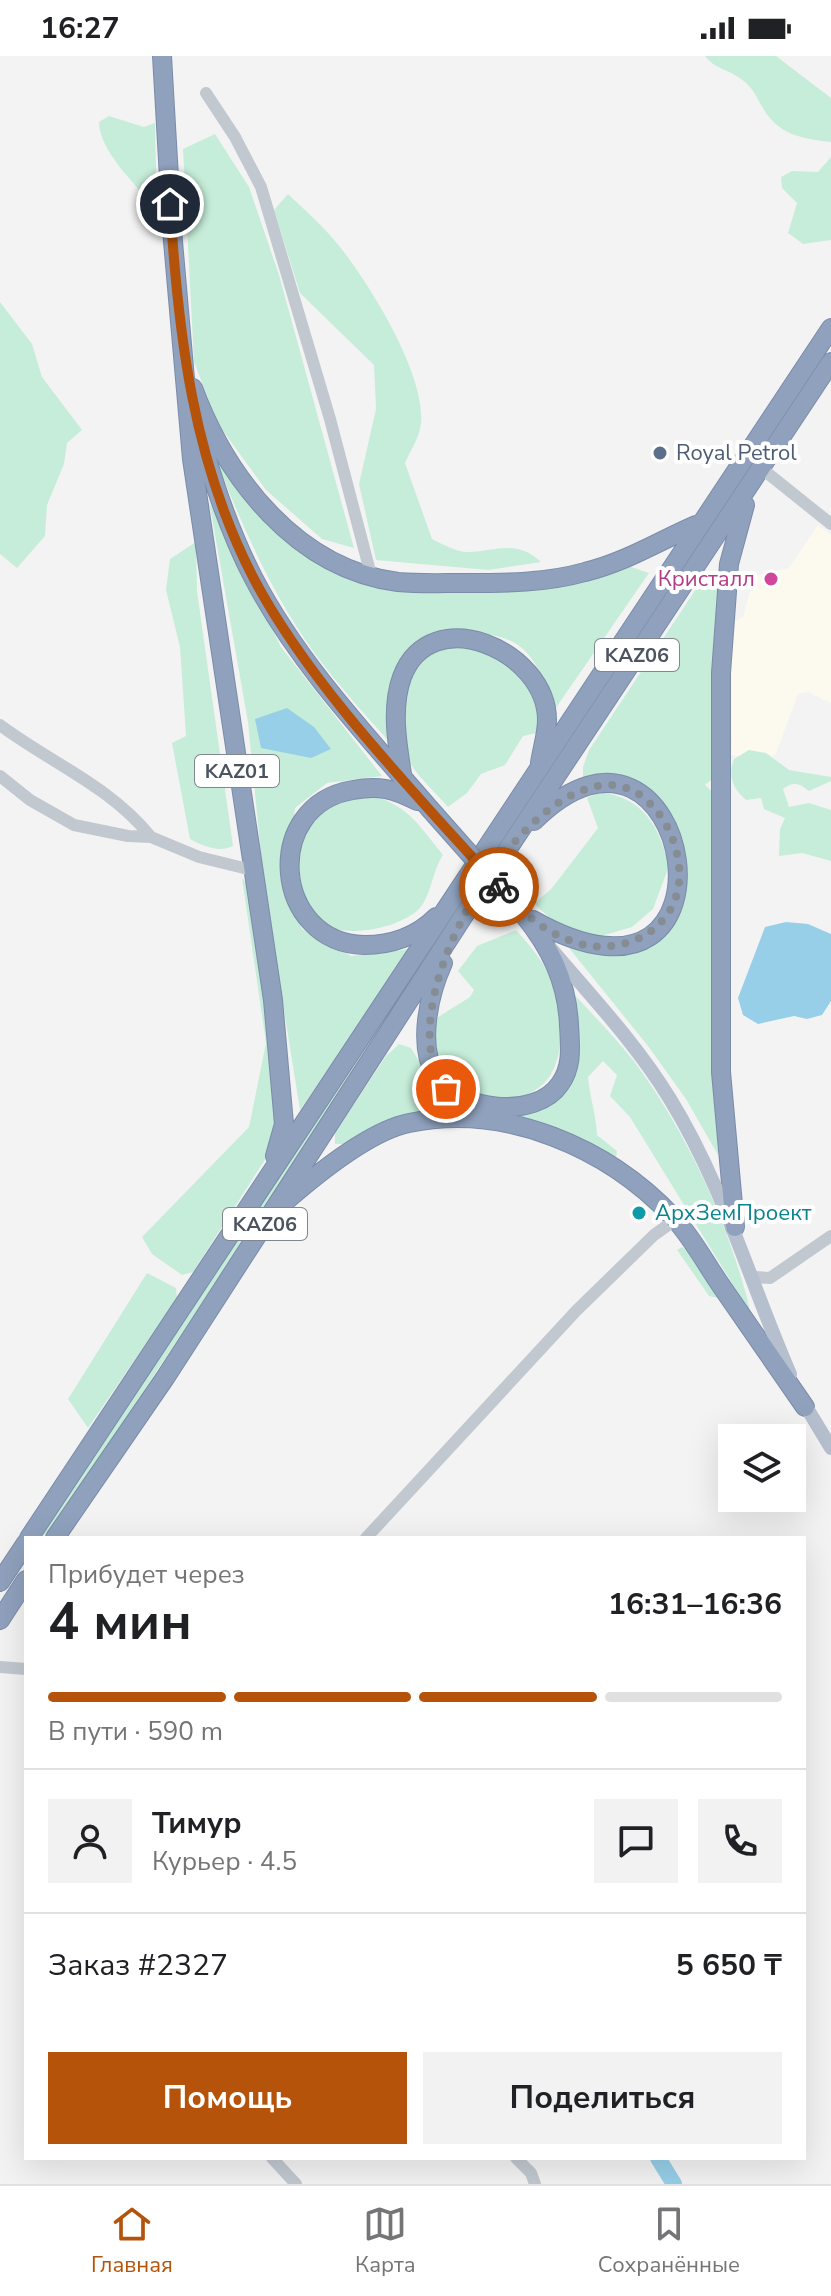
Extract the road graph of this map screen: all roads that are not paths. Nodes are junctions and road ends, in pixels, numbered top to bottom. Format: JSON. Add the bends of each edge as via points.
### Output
{"nodes":[{"id":1,"x":162,"y":56,"type":"edge"},
{"id":2,"x":206,"y":93,"type":"dead end"},
{"id":3,"x":831,"y":328,"type":"edge"},
{"id":4,"x":831,"y":362,"type":"edge"},
{"id":5,"x":184,"y":367,"type":"junction"},
{"id":6,"x":806,"y":383,"type":"junction"},
{"id":7,"x":761,"y":468,"type":"junction"},
{"id":8,"x":830,"y":520,"type":"edge"},
{"id":9,"x":699,"y":523,"type":"junction"},
{"id":10,"x":371,"y":575,"type":"junction"},
{"id":11,"x":0,"y":725,"type":"edge"},
{"id":12,"x":538,"y":771,"type":"junction"},
{"id":13,"x":0,"y":776,"type":"edge"},
{"id":14,"x":402,"y":777,"type":"junction"},
{"id":15,"x":429,"y":808,"type":"junction"},
{"id":16,"x":151,"y":837,"type":"junction"},
{"id":17,"x":512,"y":843,"type":"junction"},
{"id":18,"x":252,"y":870,"type":"junction"},
{"id":19,"x":463,"y":900,"type":"junction"},
{"id":20,"x":523,"y":914,"type":"junction"},
{"id":21,"x":544,"y":940,"type":"junction"},
{"id":22,"x":270,"y":1173,"type":"junction"},
{"id":23,"x":675,"y":1220,"type":"junction"},
{"id":24,"x":735,"y":1227,"type":"junction"},
{"id":25,"x":257,"y":1236,"type":"junction"},
{"id":26,"x":831,"y":1236,"type":"edge"},
{"id":27,"x":754,"y":1277,"type":"junction"},
{"id":28,"x":805,"y":1407,"type":"junction"},
{"id":29,"x":831,"y":1448,"type":"edge"},
{"id":30,"x":31,"y":1536,"type":"edge"},
{"id":31,"x":56,"y":1536,"type":"edge"},
{"id":32,"x":368,"y":1536,"type":"edge"},
{"id":33,"x":24,"y":1546,"type":"edge"},
{"id":34,"x":0,"y":1582,"type":"edge"},
{"id":35,"x":21,"y":1588,"type":"edge"},
{"id":36,"x":0,"y":1620,"type":"edge"},
{"id":37,"x":0,"y":1667,"type":"edge"},
{"id":38,"x":24,"y":1669,"type":"edge"},
{"id":39,"x":274,"y":2160,"type":"edge"},
{"id":40,"x":518,"y":2160,"type":"edge"},
{"id":41,"x":296,"y":2184,"type":"edge"},
{"id":42,"x":535,"y":2184,"type":"edge"}],
"edges":[{"from":1,"to":5,"type":"highway","number":"KАZ01"},
{"from":2,"to":10,"type":"street","via":[[261,187]]},
{"from":3,"to":6,"type":"highway","number":"KАZ06"},
{"from":4,"to":6,"type":"highway","number":"KАZ06"},
{"from":5,"to":10,"type":"highway","number":"KАZ01","via":[[212,435],[251,495],[305,544]]},
{"from":5,"to":14,"type":"highway","number":"KАZ01","via":[[217,491],[255,580],[303,653]]},
{"from":5,"to":18,"type":"highway","number":"KАZ01","via":[[192,459]]},
{"from":6,"to":7,"type":"highway","number":"KАZ06"},
{"from":6,"to":9,"type":"highway","number":"KАZ06"},
{"from":7,"to":8,"type":"street"},
{"from":7,"to":17,"type":"highway","number":"KАZ06"},
{"from":7,"to":24,"type":"highway","via":[[739,520],[729,564],[721,673],[721,1072]]},
{"from":9,"to":10,"type":"highway","number":"KАZ01","via":[[652,549],[560,578],[434,583]]},
{"from":9,"to":12,"type":"highway","number":"KАZ06"},
{"from":11,"to":16,"type":"street","via":[[96,785]]},
{"from":12,"to":14,"type":"highway","via":[[547,719],[543,700],[524,669],[492,645],[445,639],[419,653],[402,677],[396,740]]},
{"from":12,"to":19,"type":"highway","number":"KАZ06"},
{"from":13,"to":16,"type":"street","via":[[74,825]]},
{"from":14,"to":15,"type":"highway","number":"KАZ01"},
{"from":15,"to":19,"type":"highway","via":[[382,787],[328,797],[298,826],[290,847],[290,884],[312,923],[330,939],[351,944],[382,945],[410,936]]},
{"from":15,"to":20,"type":"highway","number":"KАZ01","bridge":true},
{"from":16,"to":18,"type":"street","via":[[199,857]]},
{"from":17,"to":19,"type":"highway","number":"KАZ06"},
{"from":17,"to":20,"type":"highway","via":[[560,801],[608,783],[634,790],[657,809],[679,864],[680,885],[668,915],[657,928],[626,944],[576,942]]},
{"from":18,"to":22,"type":"highway","number":"KАZ01","via":[[283,1100],[284,1124]]},
{"from":19,"to":21,"type":"highway","number":"KАZ01","via":[[428,1012],[431,1066],[446,1089],[459,1096],[493,1106],[534,1103],[559,1085],[568,1069],[568,1011],[562,980]]},
{"from":19,"to":22,"type":"highway","number":"KАZ06"},
{"from":19,"to":25,"type":"highway","number":"KАZ06"},
{"from":20,"to":21,"type":"highway","number":"KАZ01"},
{"from":21,"to":24,"type":"main road","via":[[618,1026],[671,1100]]},
{"from":22,"to":30,"type":"highway","number":"KАZ06"},
{"from":23,"to":25,"type":"highway","via":[[610,1162],[563,1139],[497,1124],[435,1120],[407,1123],[379,1135],[336,1163],[286,1201]]},
{"from":23,"to":28,"type":"highway"},
{"from":23,"to":32,"type":"street","via":[[576,1311]]},
{"from":24,"to":27,"type":"main road"},
{"from":25,"to":31,"type":"highway","number":"KАZ06"},
{"from":26,"to":27,"type":"street","via":[[770,1278]]},
{"from":27,"to":28,"type":"main road"},
{"from":28,"to":29,"type":"main road"},
{"from":33,"to":34,"type":"highway","number":"KАZ06"},
{"from":35,"to":36,"type":"highway"},
{"from":37,"to":38,"type":"street"},
{"from":39,"to":41,"type":"street"},
{"from":40,"to":42,"type":"street"}]}
